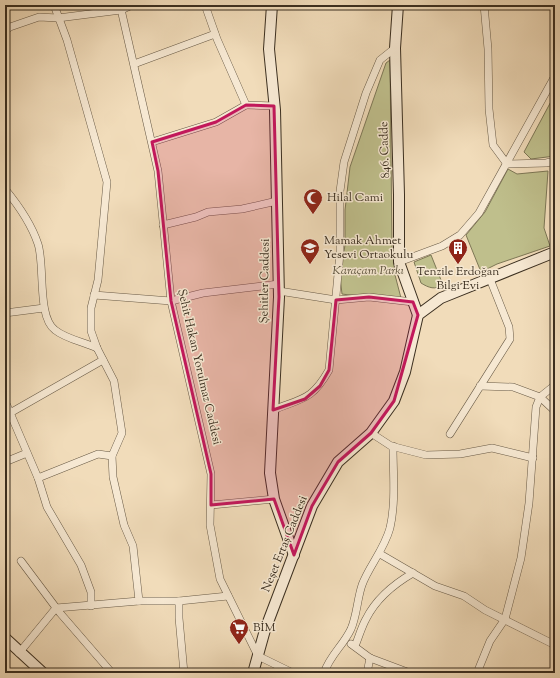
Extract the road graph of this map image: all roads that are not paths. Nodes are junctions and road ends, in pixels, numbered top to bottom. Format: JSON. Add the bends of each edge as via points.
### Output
{"nodes":[{"id":1,"x":54,"y":5,"type":"edge"},
{"id":2,"x":132,"y":5,"type":"edge"},
{"id":3,"x":205,"y":5,"type":"edge"},
{"id":4,"x":272,"y":5,"type":"edge"},
{"id":5,"x":398,"y":5,"type":"edge"},
{"id":6,"x":484,"y":5,"type":"edge"},
{"id":7,"x":120,"y":7,"type":"edge"},
{"id":8,"x":58,"y":18,"type":"junction"},
{"id":9,"x":5,"y":31,"type":"edge"},
{"id":10,"x":215,"y":34,"type":"junction"},
{"id":11,"x":395,"y":48,"type":"junction"},
{"id":12,"x":134,"y":64,"type":"junction"},
{"id":13,"x":555,"y":79,"type":"edge"},
{"id":14,"x":246,"y":105,"type":"junction"},
{"id":15,"x":274,"y":106,"type":"junction"},
{"id":16,"x":152,"y":142,"type":"junction"},
{"id":17,"x":555,"y":161,"type":"edge"},
{"id":18,"x":507,"y":164,"type":"junction"},
{"id":19,"x":5,"y":189,"type":"edge"},
{"id":20,"x":277,"y":201,"type":"junction"},
{"id":21,"x":163,"y":224,"type":"junction"},
{"id":22,"x":555,"y":252,"type":"edge"},
{"id":23,"x":398,"y":262,"type":"junction"},
{"id":24,"x":490,"y":279,"type":"junction"},
{"id":25,"x":279,"y":287,"type":"junction"},
{"id":26,"x":94,"y":296,"type":"junction"},
{"id":27,"x":336,"y":300,"type":"junction"},
{"id":28,"x":171,"y":301,"type":"junction"},
{"id":29,"x":413,"y":302,"type":"junction"},
{"id":30,"x":44,"y":308,"type":"junction"},
{"id":31,"x":5,"y":313,"type":"edge"},
{"id":32,"x":418,"y":315,"type":"junction"},
{"id":33,"x":97,"y":348,"type":"junction"},
{"id":34,"x":103,"y":360,"type":"junction"},
{"id":35,"x":480,"y":386,"type":"junction"},
{"id":36,"x":555,"y":386,"type":"edge"},
{"id":37,"x":540,"y":397,"type":"junction"},
{"id":38,"x":5,"y":401,"type":"edge"},
{"id":39,"x":273,"y":410,"type":"junction"},
{"id":40,"x":555,"y":411,"type":"edge"},
{"id":41,"x":10,"y":413,"type":"junction"},
{"id":42,"x":371,"y":433,"type":"junction"},
{"id":43,"x":450,"y":434,"type":"dead end"},
{"id":44,"x":393,"y":446,"type":"junction"},
{"id":45,"x":27,"y":453,"type":"junction"},
{"id":46,"x":112,"y":456,"type":"junction"},
{"id":47,"x":533,"y":458,"type":"junction"},
{"id":48,"x":5,"y":462,"type":"edge"},
{"id":49,"x":38,"y":478,"type":"junction"},
{"id":50,"x":274,"y":498,"type":"junction"},
{"id":51,"x":211,"y":505,"type":"junction"},
{"id":52,"x":380,"y":554,"type":"junction"},
{"id":53,"x":294,"y":555,"type":"junction"},
{"id":54,"x":21,"y":562,"type":"dead end"},
{"id":55,"x":413,"y":573,"type":"junction"},
{"id":56,"x":228,"y":596,"type":"junction"},
{"id":57,"x":139,"y":601,"type":"junction"},
{"id":58,"x":179,"y":601,"type":"junction"},
{"id":59,"x":91,"y":606,"type":"junction"},
{"id":60,"x":56,"y":608,"type":"junction"},
{"id":61,"x":505,"y":619,"type":"junction"},
{"id":62,"x":5,"y":638,"type":"edge"},
{"id":63,"x":345,"y":641,"type":"junction"},
{"id":64,"x":555,"y":645,"type":"edge"},
{"id":65,"x":355,"y":646,"type":"junction"},
{"id":66,"x":19,"y":652,"type":"junction"},
{"id":67,"x":258,"y":656,"type":"junction"},
{"id":68,"x":370,"y":658,"type":"junction"},
{"id":69,"x":43,"y":673,"type":"edge"},
{"id":70,"x":112,"y":673,"type":"edge"},
{"id":71,"x":184,"y":673,"type":"edge"},
{"id":72,"x":253,"y":673,"type":"edge"},
{"id":73,"x":293,"y":673,"type":"edge"},
{"id":74,"x":324,"y":673,"type":"edge"},
{"id":75,"x":367,"y":673,"type":"edge"},
{"id":76,"x":410,"y":673,"type":"edge"},
{"id":77,"x":477,"y":673,"type":"edge"}],
"edges":[{"from":1,"to":8,"type":"street"},
{"from":2,"to":7,"type":"street"},
{"from":3,"to":10,"type":"street"},
{"from":4,"to":15,"type":"street","name":"Şehitler Caddesi","via":[[269,49]]},
{"from":5,"to":11,"type":"street","name":"846. Cadde"},
{"from":6,"to":18,"type":"street","via":[[493,145]]},
{"from":7,"to":8,"type":"street"},
{"from":7,"to":12,"type":"street","name":"Şehit Hakan Yorulmaz Caddesi"},
{"from":8,"to":9,"type":"street","via":[[39,17]]},
{"from":8,"to":26,"type":"street","via":[[69,47],[107,182],[98,280]]},
{"from":10,"to":12,"type":"street"},
{"from":10,"to":14,"type":"street"},
{"from":11,"to":23,"type":"street","name":"846. Cadde"},
{"from":11,"to":27,"type":"street","via":[[380,60],[366,93],[344,162],[340,191],[340,253]]},
{"from":12,"to":16,"type":"street","name":"Şehit Hakan Yorulmaz Caddesi"},
{"from":13,"to":18,"type":"street"},
{"from":14,"to":15,"type":"street"},
{"from":14,"to":16,"type":"street","via":[[216,122]]},
{"from":15,"to":20,"type":"street","name":"Şehitler Caddesi"},
{"from":16,"to":21,"type":"street","name":"Şehit Hakan Yorulmaz Caddesi","via":[[158,171]]},
{"from":17,"to":18,"type":"street"},
{"from":18,"to":23,"type":"street","via":[[479,213],[460,235],[436,249]]},
{"from":19,"to":30,"type":"street","via":[[28,220],[39,246]]},
{"from":20,"to":21,"type":"street","via":[[242,209],[208,212]]},
{"from":20,"to":25,"type":"street","name":"Şehitler Caddesi"},
{"from":21,"to":28,"type":"street","name":"Şehit Hakan Yorulmaz Caddesi"},
{"from":22,"to":24,"type":"street"},
{"from":23,"to":29,"type":"street","name":"846. Cadde"},
{"from":24,"to":32,"type":"street","via":[[441,298]]},
{"from":24,"to":35,"type":"street","via":[[509,327],[510,338]]},
{"from":25,"to":27,"type":"street"},
{"from":25,"to":28,"type":"street","via":[[203,293]]},
{"from":25,"to":39,"type":"street","name":"Şehitler Caddesi"},
{"from":26,"to":28,"type":"street"},
{"from":26,"to":33,"type":"street","via":[[91,308],[92,331]]},
{"from":27,"to":29,"type":"street","via":[[369,297]]},
{"from":27,"to":39,"type":"street","via":[[330,370],[320,386],[305,399]]},
{"from":28,"to":51,"type":"street","name":"Şehit Hakan Yorulmaz Caddesi","via":[[211,474]]},
{"from":29,"to":32,"type":"street","name":"846. Cadde"},
{"from":30,"to":31,"type":"street"},
{"from":30,"to":33,"type":"street","via":[[54,330]]},
{"from":32,"to":42,"type":"street","name":"Neşet Ertaş Caddesi","via":[[405,372],[394,401]]},
{"from":33,"to":34,"type":"street"},
{"from":34,"to":41,"type":"street"},
{"from":34,"to":46,"type":"street","via":[[114,381],[122,433]]},
{"from":35,"to":37,"type":"street","via":[[513,387]]},
{"from":35,"to":43,"type":"street"},
{"from":36,"to":37,"type":"street"},
{"from":37,"to":40,"type":"street"},
{"from":37,"to":47,"type":"street","via":[[534,416]]},
{"from":38,"to":41,"type":"street"},
{"from":39,"to":50,"type":"street","name":"Şehitler Caddesi","via":[[270,473]]},
{"from":41,"to":45,"type":"street"},
{"from":42,"to":44,"type":"street"},
{"from":42,"to":53,"type":"street","name":"Neşet Ertaş Caddesi","via":[[338,462],[312,506]]},
{"from":44,"to":47,"type":"street","via":[[426,454],[460,454],[492,448]]},
{"from":44,"to":52,"type":"street","via":[[390,528]]},
{"from":45,"to":48,"type":"street"},
{"from":45,"to":49,"type":"street"},
{"from":46,"to":49,"type":"street","via":[[98,454]]},
{"from":46,"to":57,"type":"street","via":[[116,497],[124,525],[134,546]]},
{"from":47,"to":61,"type":"street","via":[[522,558]]},
{"from":49,"to":59,"type":"street","via":[[47,507],[81,565],[91,592]]},
{"from":50,"to":51,"type":"street"},
{"from":50,"to":53,"type":"street","name":"Şehitler Caddesi"},
{"from":51,"to":56,"type":"street","name":"Şehit Hakan Yorulmaz Caddesi","via":[[210,525],[220,579]]},
{"from":52,"to":55,"type":"street"},
{"from":52,"to":63,"type":"street","via":[[362,584],[354,623]]},
{"from":53,"to":67,"type":"street","name":"Neşet Ertaş Caddesi","via":[[265,630]]},
{"from":54,"to":60,"type":"street"},
{"from":55,"to":61,"type":"street","via":[[435,586],[464,596]]},
{"from":55,"to":65,"type":"street","via":[[397,582],[375,605]]},
{"from":56,"to":58,"type":"street"},
{"from":56,"to":67,"type":"street","name":"Şehit Hakan Yorulmaz Caddesi"},
{"from":57,"to":58,"type":"street"},
{"from":57,"to":59,"type":"street"},
{"from":58,"to":71,"type":"street"},
{"from":59,"to":60,"type":"street"},
{"from":60,"to":66,"type":"street"},
{"from":60,"to":70,"type":"street"},
{"from":61,"to":64,"type":"street"},
{"from":61,"to":77,"type":"street","via":[[490,641]]},
{"from":62,"to":66,"type":"street"},
{"from":63,"to":65,"type":"street"},
{"from":63,"to":74,"type":"street","via":[[328,661]]},
{"from":65,"to":68,"type":"street"},
{"from":66,"to":69,"type":"street"},
{"from":67,"to":72,"type":"street","name":"Neşet Ertaş Caddesi"},
{"from":67,"to":73,"type":"street"},
{"from":68,"to":75,"type":"street"},
{"from":68,"to":76,"type":"street"}]}
